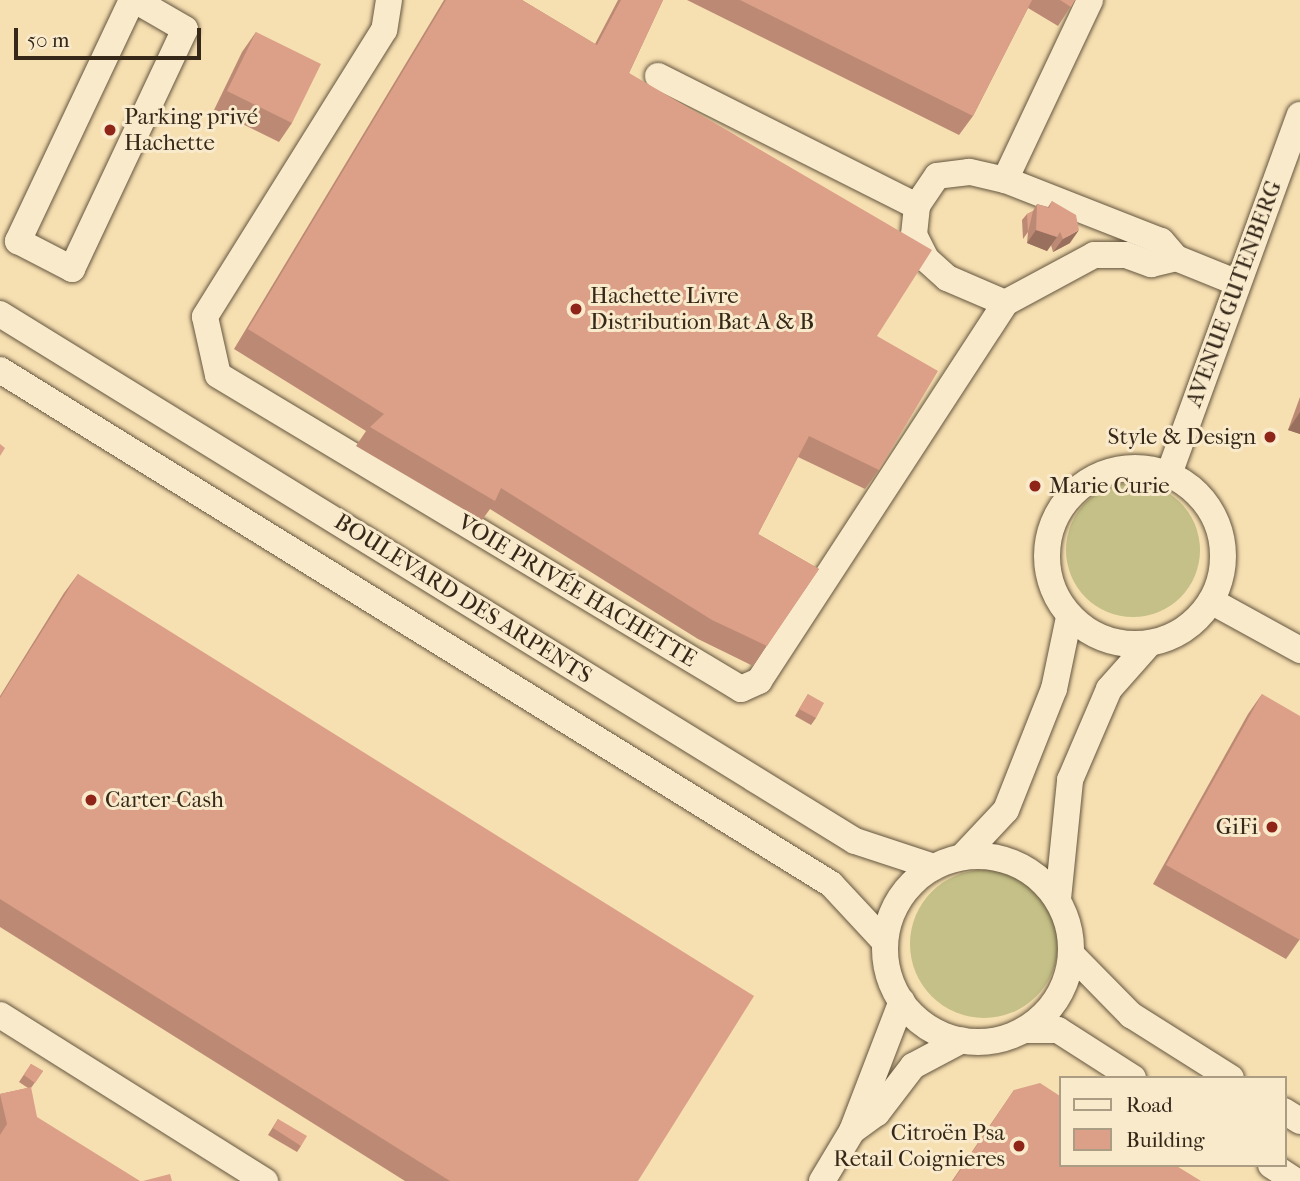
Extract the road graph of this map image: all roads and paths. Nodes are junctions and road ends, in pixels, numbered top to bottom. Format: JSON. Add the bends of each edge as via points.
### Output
{"nodes":[{"id":1,"x":133,"y":0,"type":"edge"},
{"id":2,"x":389,"y":0,"type":"edge"},
{"id":3,"x":1090,"y":0,"type":"edge"},
{"id":4,"x":658,"y":76,"type":"dead end"},
{"id":5,"x":1300,"y":115,"type":"edge"},
{"id":6,"x":1005,"y":180,"type":"junction"},
{"id":7,"x":917,"y":206,"type":"junction"},
{"id":8,"x":1176,"y":258,"type":"junction"},
{"id":9,"x":1236,"y":282,"type":"junction"},
{"id":10,"x":1005,"y":303,"type":"junction"},
{"id":11,"x":0,"y":314,"type":"edge"},
{"id":12,"x":0,"y":370,"type":"edge"},
{"id":13,"x":1169,"y":474,"type":"junction"},
{"id":14,"x":1211,"y":601,"type":"junction"},
{"id":15,"x":1069,"y":617,"type":"junction"},
{"id":16,"x":1149,"y":644,"type":"junction"},
{"id":17,"x":1300,"y":650,"type":"edge"},
{"id":18,"x":962,"y":857,"type":"junction"},
{"id":19,"x":934,"y":867,"type":"junction"},
{"id":20,"x":1058,"y":899,"type":"junction"},
{"id":21,"x":886,"y":942,"type":"junction"},
{"id":22,"x":1071,"y":954,"type":"junction"},
{"id":23,"x":902,"y":1001,"type":"junction"},
{"id":24,"x":0,"y":1015,"type":"edge"},
{"id":25,"x":1024,"y":1030,"type":"junction"},
{"id":26,"x":962,"y":1040,"type":"junction"},
{"id":27,"x":1130,"y":1076,"type":"edge"},
{"id":28,"x":1228,"y":1076,"type":"edge"},
{"id":29,"x":852,"y":1131,"type":"junction"},
{"id":30,"x":1274,"y":1167,"type":"edge"},
{"id":31,"x":265,"y":1181,"type":"edge"},
{"id":32,"x":822,"y":1181,"type":"edge"},
{"id":33,"x":1296,"y":1181,"type":"edge"}],
"edges":[{"from":1,"to":1,"type":"street","via":[[185,29],[72,269],[18,240]]},
{"from":2,"to":10,"type":"street","name":"VOIE PRIVÉE HACHETTE","via":[[384,30],[205,317],[218,375],[741,689],[759,681]]},
{"from":3,"to":6,"type":"street"},
{"from":4,"to":7,"type":"street"},
{"from":5,"to":9,"type":"street","name":"AVENUE GUTENBERG"},
{"from":6,"to":7,"type":"street","name":"VOIE PRIVÉE HACHETTE","via":[[949,171],[937,176]]},
{"from":6,"to":8,"type":"street","name":"VOIE PRIVÉE HACHETTE","via":[[1161,241]]},
{"from":7,"to":10,"type":"street","via":[[914,236],[926,259],[947,278]]},
{"from":8,"to":9,"type":"street","name":"VOIE PRIVÉE HACHETTE"},
{"from":8,"to":10,"type":"street","name":"VOIE PRIVÉE HACHETTE","via":[[1151,264],[1126,255],[1094,255]]},
{"from":9,"to":13,"type":"street","name":"AVENUE GUTENBERG"},
{"from":11,"to":19,"type":"street","name":"BOULEVARD DES ARPENTS","via":[[855,841]]},
{"from":12,"to":21,"type":"street","via":[[831,884]]},
{"from":13,"to":14,"type":"street","via":[[1195,490],[1216,524],[1222,573]]},
{"from":13,"to":15,"type":"street","via":[[1140,467],[1110,470],[1083,484],[1062,505],[1049,532],[1046,562],[1053,592]]},
{"from":14,"to":16,"type":"street","via":[[1195,621]]},
{"from":14,"to":17,"type":"street"},
{"from":15,"to":16,"type":"street","via":[[1094,635]]},
{"from":15,"to":18,"type":"street","via":[[1054,689],[1006,810]]},
{"from":16,"to":20,"type":"street","via":[[1109,689],[1070,780]]},
{"from":18,"to":19,"type":"street"},
{"from":18,"to":20,"type":"street","via":[[1000,858],[1026,868]]},
{"from":19,"to":21,"type":"street","via":[[897,903]]},
{"from":20,"to":22,"type":"street"},
{"from":21,"to":23,"type":"street","via":[[888,973]]},
{"from":22,"to":25,"type":"street","via":[[1066,981],[1049,1009]]},
{"from":22,"to":28,"type":"street","via":[[1131,1015]]},
{"from":23,"to":26,"type":"street","via":[[936,1031]]},
{"from":23,"to":29,"type":"street"},
{"from":24,"to":31,"type":"street"},
{"from":25,"to":26,"type":"street","via":[[985,1042]]},
{"from":25,"to":27,"type":"street","via":[[1058,1030]]},
{"from":26,"to":29,"type":"street","via":[[913,1066],[877,1113]]},
{"from":29,"to":32,"type":"street"},
{"from":30,"to":33,"type":"street"}]}
